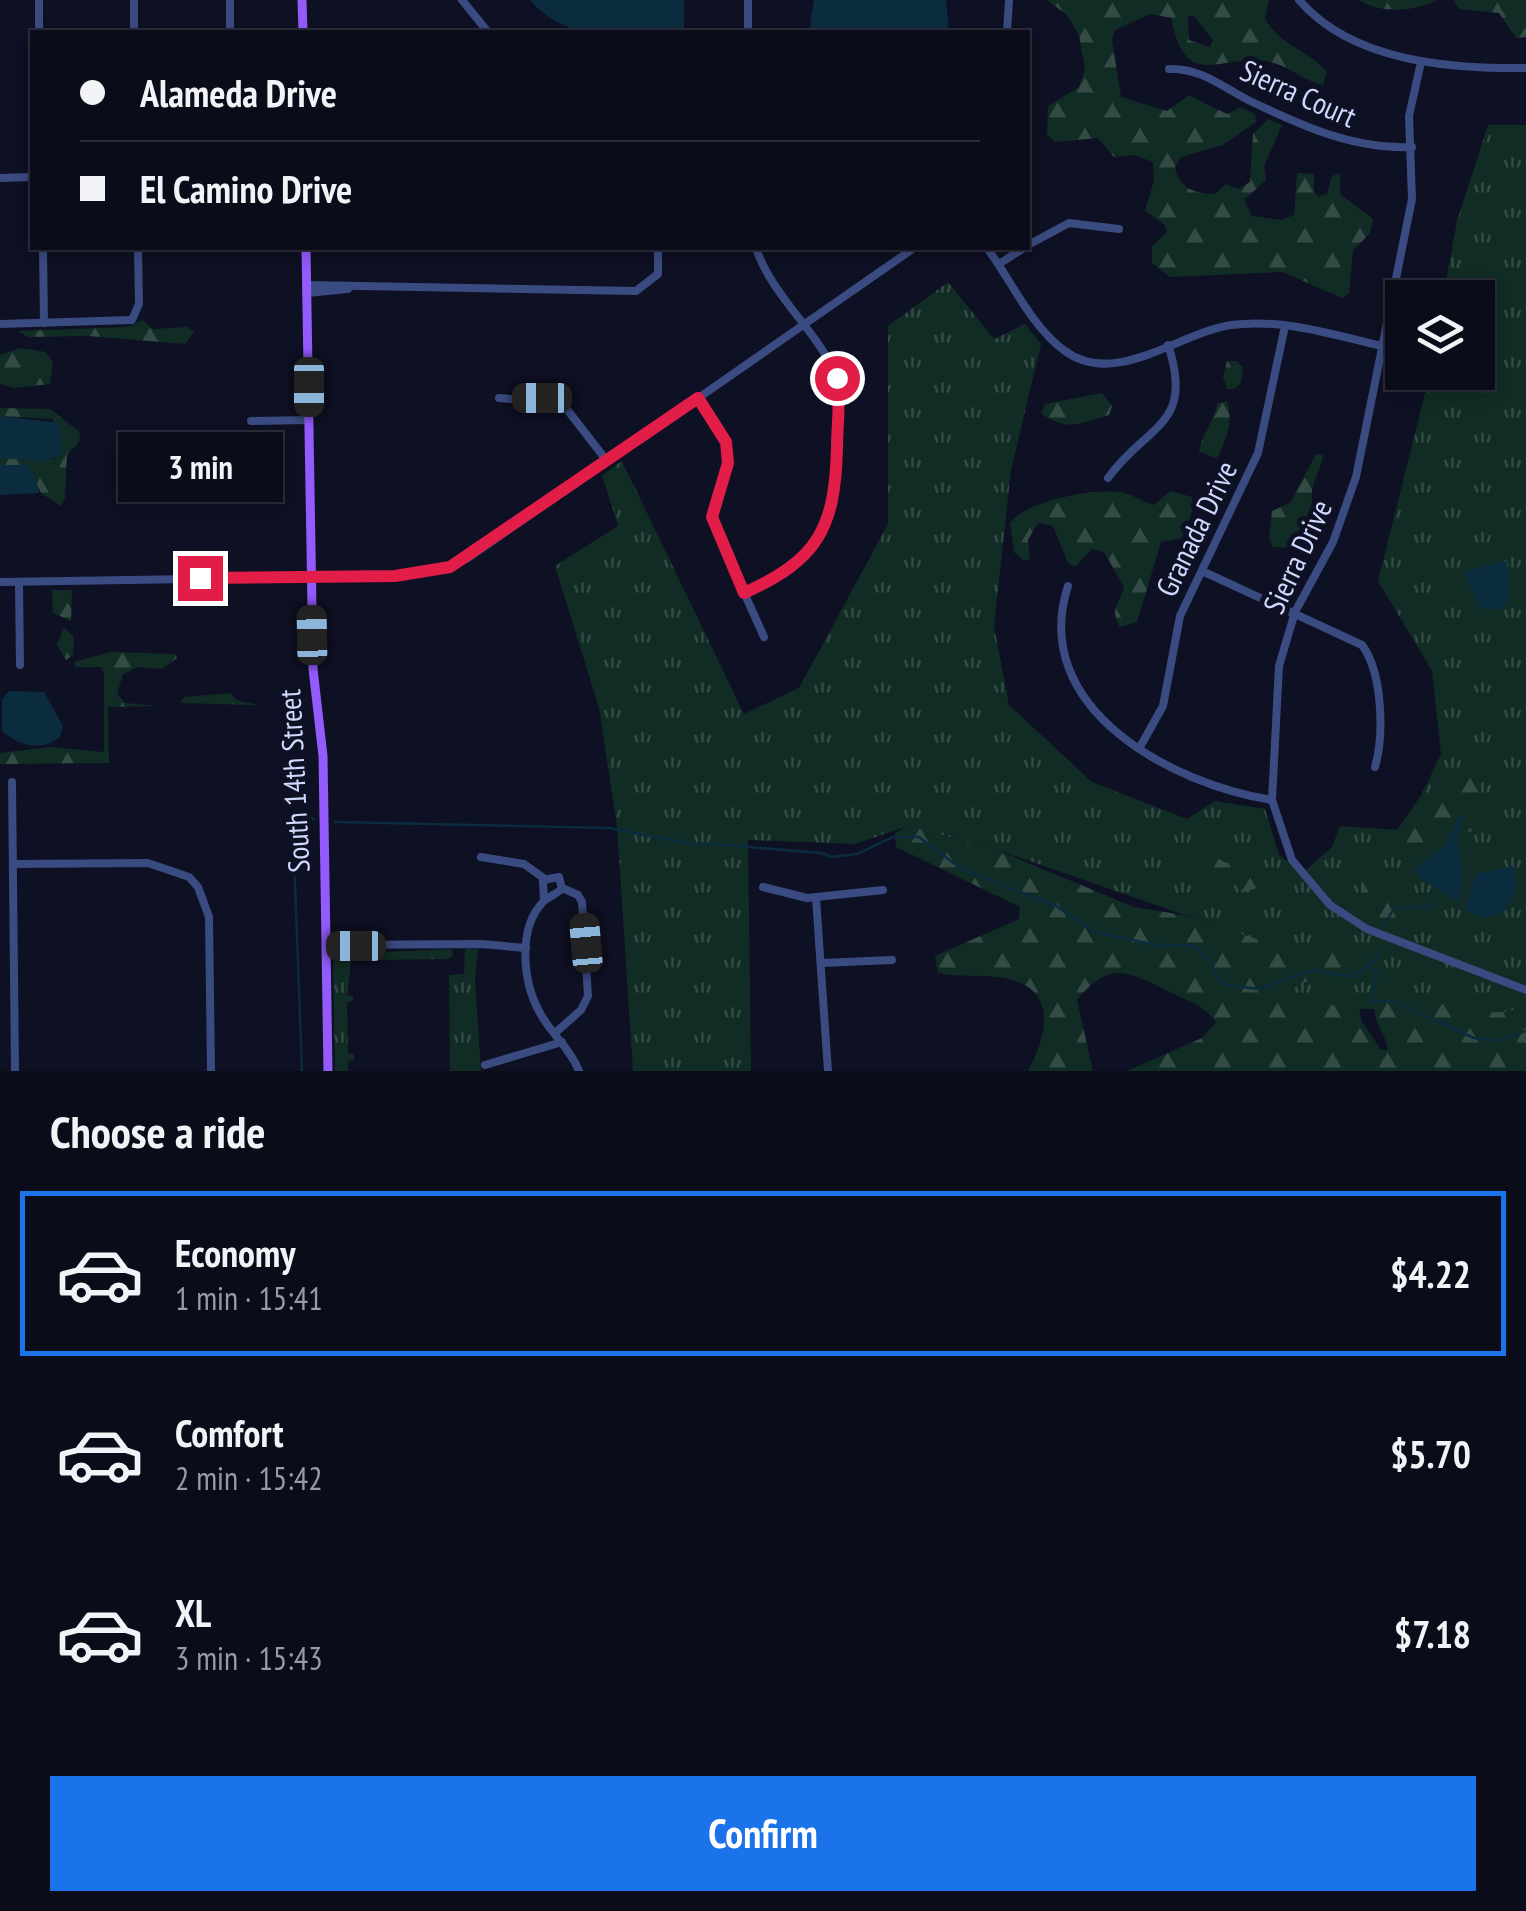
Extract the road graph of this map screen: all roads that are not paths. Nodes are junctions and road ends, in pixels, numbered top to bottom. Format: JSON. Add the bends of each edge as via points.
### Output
{"nodes":[{"id":1,"x":39,"y":0,"type":"edge"},
{"id":2,"x":134,"y":0,"type":"edge"},
{"id":3,"x":230,"y":0,"type":"edge"},
{"id":4,"x":302,"y":0,"type":"edge"},
{"id":5,"x":462,"y":0,"type":"edge"},
{"id":6,"x":748,"y":0,"type":"edge"},
{"id":7,"x":1009,"y":0,"type":"edge"},
{"id":8,"x":1300,"y":0,"type":"edge"},
{"id":9,"x":39,"y":30,"type":"edge"},
{"id":10,"x":134,"y":30,"type":"edge"},
{"id":11,"x":230,"y":30,"type":"edge"},
{"id":12,"x":303,"y":30,"type":"edge"},
{"id":13,"x":480,"y":30,"type":"edge"},
{"id":14,"x":748,"y":30,"type":"edge"},
{"id":15,"x":1007,"y":30,"type":"edge"},
{"id":16,"x":1421,"y":62,"type":"junction"},
{"id":17,"x":1526,"y":68,"type":"edge"},
{"id":18,"x":1169,"y":69,"type":"dead end"},
{"id":19,"x":1412,"y":147,"type":"junction"},
{"id":20,"x":0,"y":178,"type":"edge"},
{"id":21,"x":30,"y":178,"type":"edge"},
{"id":22,"x":1118,"y":229,"type":"dead end"},
{"id":23,"x":1030,"y":244,"type":"edge"},
{"id":24,"x":43,"y":250,"type":"edge"},
{"id":25,"x":138,"y":250,"type":"edge"},
{"id":26,"x":306,"y":250,"type":"edge"},
{"id":27,"x":658,"y":250,"type":"edge"},
{"id":28,"x":757,"y":250,"type":"edge"},
{"id":29,"x":911,"y":250,"type":"edge"},
{"id":30,"x":988,"y":250,"type":"edge"},
{"id":31,"x":1020,"y":250,"type":"edge"},
{"id":32,"x":999,"y":264,"type":"junction"},
{"id":33,"x":307,"y":289,"type":"junction"},
{"id":34,"x":44,"y":323,"type":"junction"},
{"id":35,"x":0,"y":324,"type":"edge"},
{"id":36,"x":803,"y":324,"type":"junction"},
{"id":37,"x":1285,"y":326,"type":"junction"},
{"id":38,"x":1168,"y":345,"type":"junction"},
{"id":39,"x":1382,"y":346,"type":"junction"},
{"id":40,"x":499,"y":398,"type":"dead end"},
{"id":41,"x":698,"y":398,"type":"junction"},
{"id":42,"x":251,"y":420,"type":"dead end"},
{"id":43,"x":309,"y":420,"type":"junction"},
{"id":44,"x":607,"y":461,"type":"junction"},
{"id":45,"x":1108,"y":478,"type":"dead end"},
{"id":46,"x":1202,"y":571,"type":"junction"},
{"id":47,"x":312,"y":577,"type":"junction"},
{"id":48,"x":0,"y":582,"type":"edge"},
{"id":49,"x":19,"y":582,"type":"junction"},
{"id":50,"x":1068,"y":586,"type":"dead end"},
{"id":51,"x":744,"y":593,"type":"junction"},
{"id":52,"x":1295,"y":612,"type":"junction"},
{"id":53,"x":764,"y":637,"type":"dead end"},
{"id":54,"x":20,"y":665,"type":"dead end"},
{"id":55,"x":1140,"y":748,"type":"junction"},
{"id":56,"x":1375,"y":767,"type":"dead end"},
{"id":57,"x":12,"y":782,"type":"dead end"},
{"id":58,"x":1272,"y":800,"type":"junction"},
{"id":59,"x":481,"y":857,"type":"dead end"},
{"id":60,"x":13,"y":864,"type":"junction"},
{"id":61,"x":545,"y":879,"type":"junction"},
{"id":62,"x":763,"y":887,"type":"dead end"},
{"id":63,"x":562,"y":888,"type":"junction"},
{"id":64,"x":883,"y":890,"type":"dead end"},
{"id":65,"x":816,"y":898,"type":"junction"},
{"id":66,"x":544,"y":901,"type":"junction"},
{"id":67,"x":326,"y":945,"type":"junction"},
{"id":68,"x":526,"y":948,"type":"junction"},
{"id":69,"x":892,"y":960,"type":"dead end"},
{"id":70,"x":822,"y":962,"type":"junction"},
{"id":71,"x":1526,"y":990,"type":"edge"},
{"id":72,"x":555,"y":1034,"type":"junction"},
{"id":73,"x":562,"y":1042,"type":"junction"},
{"id":74,"x":485,"y":1065,"type":"dead end"},
{"id":75,"x":15,"y":1071,"type":"edge"},
{"id":76,"x":211,"y":1071,"type":"edge"},
{"id":77,"x":328,"y":1071,"type":"edge"},
{"id":78,"x":579,"y":1071,"type":"edge"},
{"id":79,"x":828,"y":1071,"type":"edge"}],
"edges":[{"from":1,"to":9,"type":"street"},
{"from":2,"to":10,"type":"street"},
{"from":3,"to":11,"type":"street"},
{"from":4,"to":12,"type":"main road"},
{"from":5,"to":13,"type":"street"},
{"from":6,"to":14,"type":"street"},
{"from":7,"to":15,"type":"street"},
{"from":8,"to":16,"type":"street","via":[[1362,42]]},
{"from":16,"to":17,"type":"street"},
{"from":16,"to":19,"type":"street","name":"Sierra Drive","via":[[1409,116]]},
{"from":18,"to":19,"type":"street","name":"Sierra Court","via":[[1204,74],[1359,146]]},
{"from":19,"to":39,"type":"street","name":"Sierra Drive","via":[[1412,200]]},
{"from":20,"to":21,"type":"street"},
{"from":22,"to":23,"type":"street","via":[[1069,222]]},
{"from":24,"to":34,"type":"street"},
{"from":25,"to":34,"type":"street","via":[[136,316],[128,322]]},
{"from":26,"to":33,"type":"main road","name":"South 14th Street"},
{"from":27,"to":33,"type":"street","via":[[658,274],[636,292]]},
{"from":28,"to":36,"type":"street"},
{"from":29,"to":36,"type":"street"},
{"from":30,"to":32,"type":"street"},
{"from":31,"to":32,"type":"street"},
{"from":32,"to":38,"type":"street","via":[[1052,340],[1077,358],[1116,364]]},
{"from":33,"to":43,"type":"main road","name":"South 14th Street"},
{"from":34,"to":35,"type":"street"},
{"from":36,"to":41,"type":"street"},
{"from":36,"to":51,"type":"street","via":[[838,383],[834,498],[825,526],[801,560]]},
{"from":37,"to":38,"type":"street","via":[[1233,325]]},
{"from":37,"to":39,"type":"street"},
{"from":37,"to":46,"type":"street","name":"Granada Drive","via":[[1258,453]]},
{"from":38,"to":45,"type":"street","via":[[1178,383],[1173,407],[1157,433]]},
{"from":39,"to":52,"type":"street","name":"Sierra Drive","via":[[1350,497]]},
{"from":40,"to":44,"type":"street","via":[[562,403]]},
{"from":41,"to":44,"type":"street"},
{"from":41,"to":51,"type":"street","via":[[726,442],[728,463],[712,517]]},
{"from":42,"to":43,"type":"street"},
{"from":43,"to":47,"type":"main road","name":"South 14th Street"},
{"from":44,"to":47,"type":"street","via":[[450,567],[413,576]]},
{"from":46,"to":52,"type":"street"},
{"from":46,"to":55,"type":"street","name":"Granada Drive","via":[[1175,631],[1163,706]]},
{"from":47,"to":49,"type":"street"},
{"from":47,"to":67,"type":"main road","name":"South 14th Street"},
{"from":48,"to":49,"type":"street"},
{"from":49,"to":54,"type":"street"},
{"from":50,"to":55,"type":"street","via":[[1065,644],[1075,682],[1100,718]]},
{"from":51,"to":53,"type":"street"},
{"from":52,"to":56,"type":"street","via":[[1356,640],[1370,656],[1380,742]]},
{"from":52,"to":58,"type":"street","name":"Sierra Drive","via":[[1276,682]]},
{"from":55,"to":58,"type":"street","via":[[1198,781]]},
{"from":57,"to":60,"type":"street"},
{"from":58,"to":71,"type":"street","name":"Sierra Drive","via":[[1292,860],[1330,905],[1367,930]]},
{"from":59,"to":61,"type":"street","via":[[524,864]]},
{"from":60,"to":75,"type":"street"},
{"from":60,"to":76,"type":"street","via":[[148,864],[198,887],[208,917]]},
{"from":61,"to":63,"type":"street","via":[[559,877]]},
{"from":61,"to":66,"type":"street"},
{"from":62,"to":65,"type":"street"},
{"from":63,"to":66,"type":"street"},
{"from":63,"to":72,"type":"street","via":[[582,902],[588,996]]},
{"from":64,"to":65,"type":"street"},
{"from":65,"to":70,"type":"street"},
{"from":66,"to":68,"type":"street"},
{"from":67,"to":68,"type":"street"},
{"from":67,"to":77,"type":"main road","name":"South 14th Street"},
{"from":68,"to":72,"type":"street","via":[[530,988]]},
{"from":69,"to":70,"type":"street"},
{"from":70,"to":79,"type":"street"},
{"from":72,"to":73,"type":"street"},
{"from":73,"to":74,"type":"street"},
{"from":73,"to":78,"type":"street"}]}
